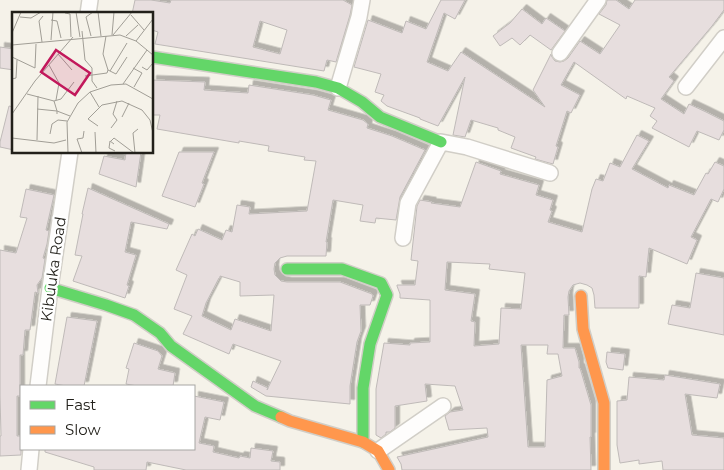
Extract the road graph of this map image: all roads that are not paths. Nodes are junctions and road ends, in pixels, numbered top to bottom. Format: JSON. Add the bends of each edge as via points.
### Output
{"nodes":[{"id":1,"x":362,"y":0,"type":"edge"},
{"id":2,"x":598,"y":0,"type":"edge"},
{"id":3,"x":724,"y":38,"type":"edge"},
{"id":4,"x":560,"y":53,"type":"dead end"},
{"id":5,"x":154,"y":57,"type":"edge"},
{"id":6,"x":686,"y":87,"type":"dead end"},
{"id":7,"x":338,"y":88,"type":"junction"},
{"id":8,"x":442,"y":142,"type":"junction"},
{"id":9,"x":70,"y":154,"type":"edge"},
{"id":10,"x":550,"y":173,"type":"dead end"},
{"id":11,"x":403,"y":238,"type":"dead end"},
{"id":12,"x":287,"y":269,"type":"dead end"},
{"id":13,"x":50,"y":288,"type":"junction"},
{"id":14,"x":581,"y":296,"type":"dead end"},
{"id":15,"x":38,"y":385,"type":"edge"},
{"id":16,"x":443,"y":406,"type":"dead end"},
{"id":17,"x":363,"y":442,"type":"junction"},
{"id":18,"x":31,"y":450,"type":"edge"},
{"id":19,"x":378,"y":452,"type":"junction"},
{"id":20,"x":29,"y":470,"type":"edge"},
{"id":21,"x":389,"y":470,"type":"edge"},
{"id":22,"x":604,"y":470,"type":"edge"}],
"edges":[{"from":1,"to":7,"type":"street"},
{"from":2,"to":4,"type":"street"},
{"from":3,"to":6,"type":"street"},
{"from":5,"to":7,"type":"street"},
{"from":7,"to":8,"type":"street","via":[[362,102],[380,118]]},
{"from":8,"to":10,"type":"street"},
{"from":8,"to":11,"type":"street","via":[[408,203]]},
{"from":9,"to":13,"type":"street","name":"Kibuuka Road"},
{"from":12,"to":17,"type":"street","via":[[342,269],[381,282],[387,295],[370,344],[363,388]]},
{"from":13,"to":15,"type":"street","name":"Kibuuka Road"},
{"from":13,"to":17,"type":"street","via":[[134,315],[160,333],[194,364],[255,406],[290,421]]},
{"from":14,"to":22,"type":"street","via":[[583,329],[604,403]]},
{"from":16,"to":19,"type":"street"},
{"from":17,"to":19,"type":"street"},
{"from":18,"to":20,"type":"street"},
{"from":19,"to":21,"type":"street"}]}
